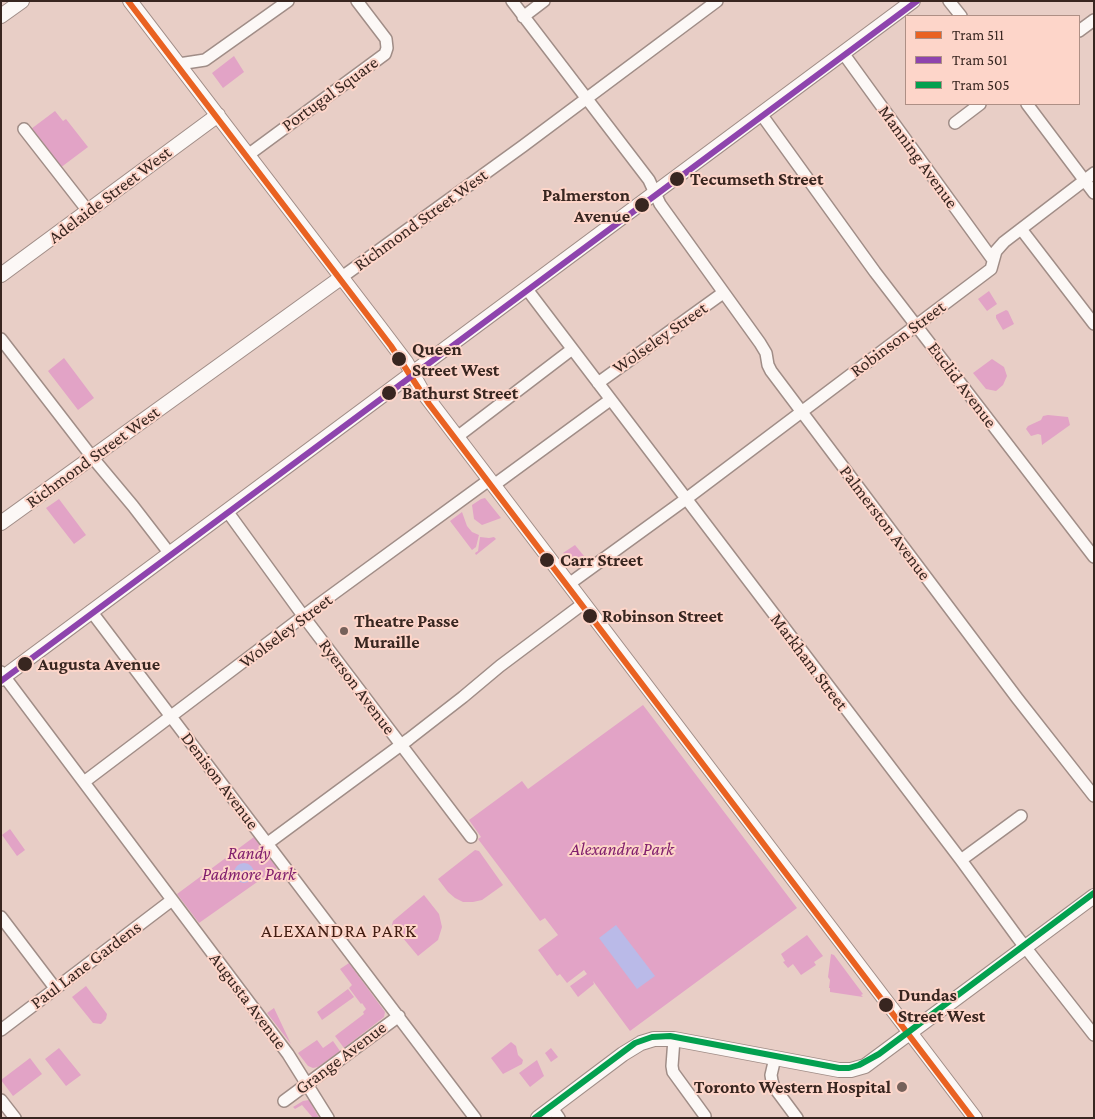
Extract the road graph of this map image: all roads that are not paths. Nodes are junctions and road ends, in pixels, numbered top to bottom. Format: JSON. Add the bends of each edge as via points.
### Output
{"nodes":[{"id":1,"x":22,"y":1,"type":"edge"},
{"id":2,"x":130,"y":1,"type":"edge"},
{"id":3,"x":288,"y":1,"type":"edge"},
{"id":4,"x":356,"y":1,"type":"edge"},
{"id":5,"x":512,"y":1,"type":"edge"},
{"id":6,"x":544,"y":1,"type":"edge"},
{"id":7,"x":717,"y":1,"type":"edge"},
{"id":8,"x":913,"y":1,"type":"edge"},
{"id":9,"x":949,"y":1,"type":"edge"},
{"id":10,"x":959,"y":15,"type":"edge"},
{"id":11,"x":1,"y":16,"type":"edge"},
{"id":12,"x":523,"y":17,"type":"junction"},
{"id":13,"x":1094,"y":20,"type":"edge"},
{"id":14,"x":1080,"y":30,"type":"edge"},
{"id":15,"x":843,"y":54,"type":"junction"},
{"id":16,"x":179,"y":64,"type":"junction"},
{"id":17,"x":587,"y":99,"type":"junction"},
{"id":18,"x":979,"y":105,"type":"edge"},
{"id":19,"x":1028,"y":105,"type":"edge"},
{"id":20,"x":761,"y":114,"type":"junction"},
{"id":21,"x":218,"y":115,"type":"junction"},
{"id":22,"x":955,"y":123,"type":"dead end"},
{"id":23,"x":24,"y":129,"type":"dead end"},
{"id":24,"x":248,"y":154,"type":"junction"},
{"id":25,"x":1094,"y":173,"type":"edge"},
{"id":26,"x":1084,"y":180,"type":"junction"},
{"id":27,"x":655,"y":193,"type":"junction"},
{"id":28,"x":1094,"y":193,"type":"edge"},
{"id":29,"x":88,"y":211,"type":"junction"},
{"id":30,"x":1021,"y":229,"type":"junction"},
{"id":31,"x":993,"y":260,"type":"junction"},
{"id":32,"x":1,"y":275,"type":"edge"},
{"id":33,"x":342,"y":277,"type":"junction"},
{"id":34,"x":526,"y":288,"type":"junction"},
{"id":35,"x":723,"y":294,"type":"junction"},
{"id":36,"x":1094,"y":324,"type":"edge"},
{"id":37,"x":916,"y":326,"type":"junction"},
{"id":38,"x":1,"y":339,"type":"edge"},
{"id":39,"x":571,"y":350,"type":"junction"},
{"id":40,"x":412,"y":374,"type":"junction"},
{"id":41,"x":598,"y":383,"type":"junction"},
{"id":42,"x":610,"y":400,"type":"junction"},
{"id":43,"x":801,"y":412,"type":"junction"},
{"id":44,"x":457,"y":437,"type":"junction"},
{"id":45,"x":92,"y":457,"type":"junction"},
{"id":46,"x":492,"y":482,"type":"junction"},
{"id":47,"x":686,"y":499,"type":"junction"},
{"id":48,"x":227,"y":511,"type":"junction"},
{"id":49,"x":1,"y":523,"type":"edge"},
{"id":50,"x":170,"y":554,"type":"junction"},
{"id":51,"x":1094,"y":557,"type":"edge"},
{"id":52,"x":569,"y":584,"type":"junction"},
{"id":53,"x":584,"y":604,"type":"junction"},
{"id":54,"x":91,"y":612,"type":"junction"},
{"id":55,"x":304,"y":617,"type":"junction"},
{"id":56,"x":2,"y":676,"type":"edge"},
{"id":57,"x":172,"y":717,"type":"junction"},
{"id":58,"x":401,"y":745,"type":"junction"},
{"id":59,"x":84,"y":782,"type":"junction"},
{"id":60,"x":1094,"y":796,"type":"edge"},
{"id":61,"x":1021,"y":816,"type":"dead end"},
{"id":62,"x":471,"y":838,"type":"dead end"},
{"id":63,"x":268,"y":843,"type":"junction"},
{"id":64,"x":961,"y":860,"type":"junction"},
{"id":65,"x":1094,"y":896,"type":"edge"},
{"id":66,"x":172,"y":900,"type":"junction"},
{"id":67,"x":1,"y":917,"type":"edge"},
{"id":68,"x":1025,"y":947,"type":"junction"},
{"id":69,"x":55,"y":988,"type":"junction"},
{"id":70,"x":399,"y":1016,"type":"junction"},
{"id":71,"x":1,"y":1030,"type":"edge"},
{"id":72,"x":910,"y":1033,"type":"junction"},
{"id":73,"x":1094,"y":1034,"type":"edge"},
{"id":74,"x":674,"y":1039,"type":"junction"},
{"id":75,"x":775,"y":1058,"type":"junction"},
{"id":76,"x":308,"y":1084,"type":"junction"},
{"id":77,"x":1,"y":1100,"type":"edge"},
{"id":78,"x":284,"y":1100,"type":"dead end"},
{"id":79,"x":555,"y":1113,"type":"edge"},
{"id":80,"x":705,"y":1116,"type":"dead end"},
{"id":81,"x":15,"y":1118,"type":"edge"},
{"id":82,"x":328,"y":1118,"type":"edge"},
{"id":83,"x":476,"y":1118,"type":"edge"},
{"id":84,"x":538,"y":1118,"type":"edge"},
{"id":85,"x":797,"y":1118,"type":"edge"},
{"id":86,"x":975,"y":1118,"type":"edge"}],
"edges":[{"from":1,"to":11,"type":"main road"},
{"from":2,"to":16,"type":"main road"},
{"from":3,"to":16,"type":"street","via":[[205,60]]},
{"from":4,"to":24,"type":"street","name":"Portugal Square","via":[[386,39],[385,54]]},
{"from":5,"to":12,"type":"street"},
{"from":6,"to":12,"type":"street"},
{"from":7,"to":17,"type":"street","name":"Richmond Street West"},
{"from":8,"to":15,"type":"main road"},
{"from":9,"to":10,"type":"street"},
{"from":12,"to":17,"type":"street"},
{"from":13,"to":14,"type":"street"},
{"from":15,"to":20,"type":"main road"},
{"from":15,"to":31,"type":"street","name":"Manning Avenue"},
{"from":16,"to":21,"type":"main road"},
{"from":17,"to":27,"type":"street","via":[[649,180]]},
{"from":17,"to":33,"type":"street","name":"Richmond Street West"},
{"from":18,"to":22,"type":"street"},
{"from":19,"to":26,"type":"street"},
{"from":20,"to":27,"type":"main road"},
{"from":20,"to":37,"type":"street","name":"Euclid Avenue"},
{"from":21,"to":24,"type":"main road"},
{"from":21,"to":29,"type":"main road","name":"Adelaide Street West"},
{"from":23,"to":29,"type":"street"},
{"from":24,"to":33,"type":"main road"},
{"from":25,"to":26,"type":"street","name":"Robinson Street"},
{"from":26,"to":28,"type":"street"},
{"from":26,"to":30,"type":"street","name":"Robinson Street"},
{"from":27,"to":34,"type":"main road"},
{"from":27,"to":35,"type":"street","name":"Palmerston Avenue"},
{"from":29,"to":32,"type":"main road","name":"Adelaide Street West"},
{"from":30,"to":31,"type":"street","name":"Robinson Street","via":[[1004,242]]},
{"from":30,"to":36,"type":"street"},
{"from":31,"to":37,"type":"street","name":"Robinson Street","via":[[991,269]]},
{"from":33,"to":40,"type":"main road"},
{"from":33,"to":45,"type":"main road","name":"Richmond Street West"},
{"from":34,"to":39,"type":"street","name":"Markham Street"},
{"from":34,"to":40,"type":"main road"},
{"from":35,"to":41,"type":"street","name":"Wolseley Street"},
{"from":35,"to":43,"type":"street","name":"Palmerston Avenue","via":[[760,343],[771,371]]},
{"from":37,"to":43,"type":"street","name":"Robinson Street"},
{"from":37,"to":51,"type":"street","name":"Euclid Avenue"},
{"from":38,"to":45,"type":"street"},
{"from":39,"to":41,"type":"street","name":"Markham Street"},
{"from":39,"to":44,"type":"street"},
{"from":40,"to":44,"type":"main road"},
{"from":40,"to":48,"type":"main road"},
{"from":41,"to":42,"type":"street","name":"Markham Street"},
{"from":42,"to":46,"type":"street","name":"Wolseley Street"},
{"from":42,"to":47,"type":"street","name":"Markham Street"},
{"from":43,"to":47,"type":"street","name":"Robinson Street"},
{"from":43,"to":60,"type":"street","name":"Palmerston Avenue"},
{"from":44,"to":46,"type":"main road"},
{"from":45,"to":49,"type":"main road","name":"Richmond Street West"},
{"from":45,"to":50,"type":"street"},
{"from":46,"to":52,"type":"main road"},
{"from":46,"to":55,"type":"street","name":"Wolseley Street"},
{"from":47,"to":52,"type":"street","name":"Robinson Street"},
{"from":47,"to":64,"type":"street","name":"Markham Street"},
{"from":48,"to":50,"type":"main road"},
{"from":48,"to":55,"type":"street","name":"Ryerson Avenue"},
{"from":50,"to":54,"type":"main road"},
{"from":52,"to":53,"type":"main road"},
{"from":53,"to":58,"type":"street"},
{"from":53,"to":72,"type":"main road"},
{"from":54,"to":56,"type":"main road"},
{"from":54,"to":57,"type":"street","name":"Denison Avenue"},
{"from":55,"to":57,"type":"street","name":"Wolseley Street"},
{"from":55,"to":58,"type":"street","name":"Ryerson Avenue"},
{"from":56,"to":59,"type":"street","name":"Augusta Avenue"},
{"from":57,"to":59,"type":"street","name":"Wolseley Street"},
{"from":57,"to":63,"type":"street","name":"Denison Avenue"},
{"from":58,"to":62,"type":"street","name":"Ryerson Avenue"},
{"from":58,"to":63,"type":"street"},
{"from":59,"to":66,"type":"street","name":"Augusta Avenue"},
{"from":61,"to":64,"type":"street"},
{"from":63,"to":70,"type":"street","name":"Denison Avenue"},
{"from":64,"to":68,"type":"street","name":"Markham Street"},
{"from":65,"to":68,"type":"main road"},
{"from":66,"to":69,"type":"street","name":"Paul Lane Gardens"},
{"from":66,"to":76,"type":"street","name":"Augusta Avenue"},
{"from":67,"to":69,"type":"street"},
{"from":68,"to":72,"type":"main road"},
{"from":68,"to":73,"type":"street","name":"Markham Street"},
{"from":69,"to":71,"type":"street","name":"Paul Lane Gardens"},
{"from":70,"to":76,"type":"street","name":"Grange Avenue"},
{"from":70,"to":83,"type":"street","name":"Denison Avenue"},
{"from":72,"to":75,"type":"main road","via":[[870,1063],[856,1069],[839,1070]]},
{"from":72,"to":86,"type":"main road"},
{"from":74,"to":75,"type":"main road"},
{"from":74,"to":79,"type":"main road","via":[[654,1039],[637,1045]]},
{"from":74,"to":80,"type":"street","via":[[673,1072]]},
{"from":75,"to":85,"type":"street","via":[[772,1081]]},
{"from":76,"to":78,"type":"street","name":"Grange Avenue"},
{"from":76,"to":82,"type":"street","name":"Augusta Avenue"},
{"from":77,"to":81,"type":"street"},
{"from":79,"to":84,"type":"main road"}]}
